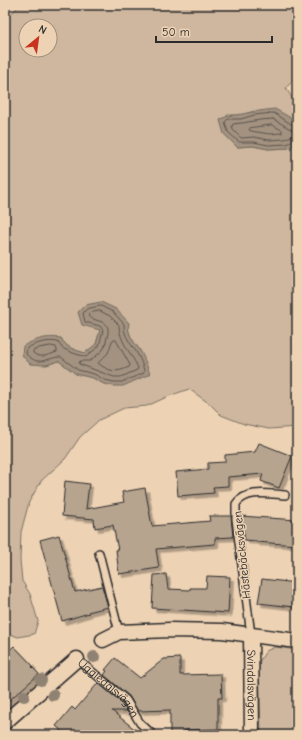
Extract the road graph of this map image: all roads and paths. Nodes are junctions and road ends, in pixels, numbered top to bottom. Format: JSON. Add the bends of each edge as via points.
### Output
{"nodes":[{"id":1,"x":285,"y":495,"type":"dead end"},
{"id":2,"x":99,"y":553,"type":"dead end"},
{"id":3,"x":119,"y":632,"type":"junction"},
{"id":4,"x":251,"y":635,"type":"junction"},
{"id":5,"x":104,"y":640,"type":"dead end"},
{"id":6,"x":297,"y":641,"type":"edge"},
{"id":7,"x":77,"y":659,"type":"joint"},
{"id":8,"x":5,"y":722,"type":"edge"},
{"id":9,"x":153,"y":735,"type":"edge"},
{"id":10,"x":252,"y":735,"type":"edge"}],
"edges":[{"from":1,"to":4,"type":"lane","name":"Hästebäcksvägen","via":[[251,494],[244,496],[236,504]]},
{"from":2,"to":3,"type":"lane"},
{"from":3,"to":4,"type":"street","via":[[222,631]]},
{"from":3,"to":5,"type":"street"},
{"from":4,"to":6,"type":"street"},
{"from":4,"to":10,"type":"street","name":"Svindalsvägen"},
{"from":7,"to":8,"type":"street","name":"Uggledalsvägen"},
{"from":7,"to":9,"type":"lane","name":"Uggledalsvägen","via":[[126,700],[140,723]]}]}
